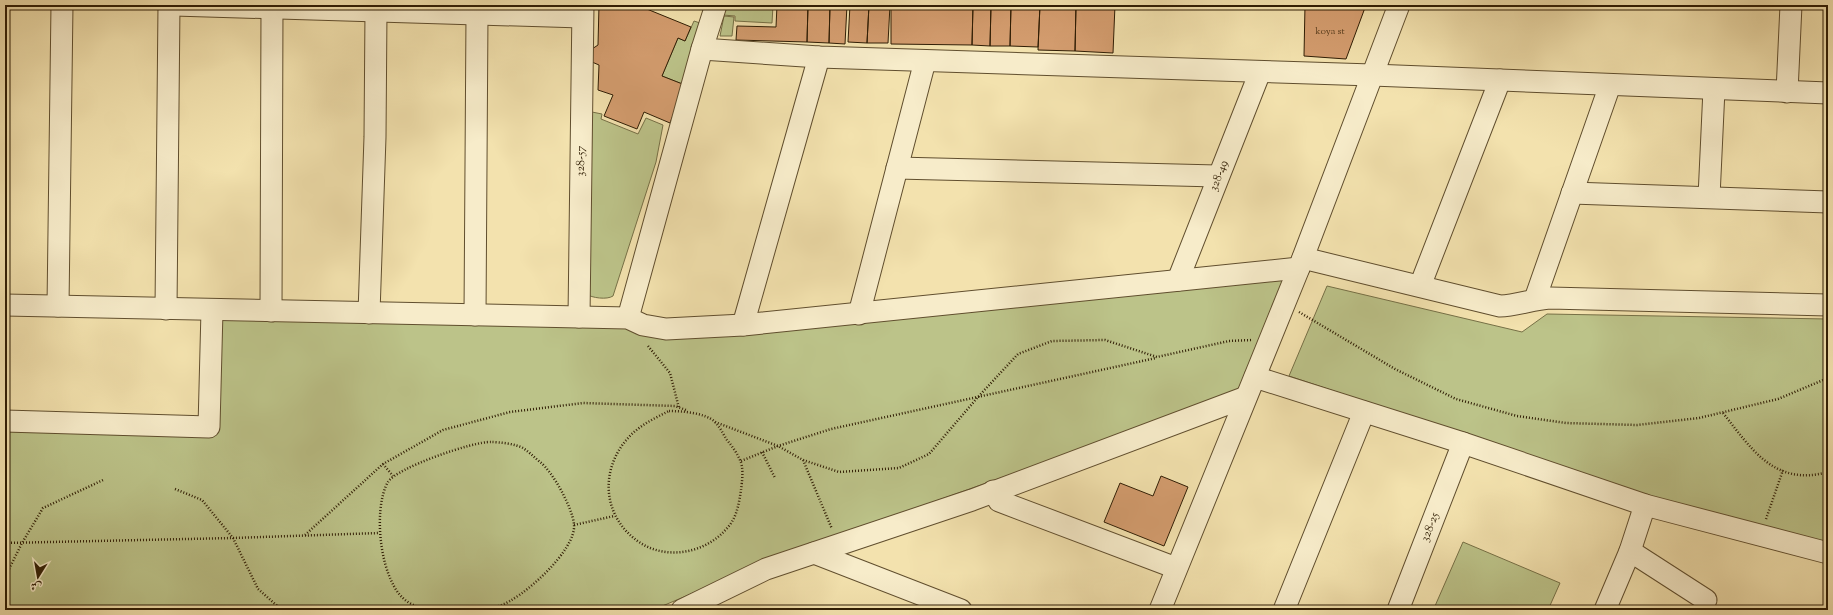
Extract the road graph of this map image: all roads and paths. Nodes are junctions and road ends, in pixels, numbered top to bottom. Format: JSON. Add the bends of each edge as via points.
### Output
{"nodes":[{"id":1,"x":62,"y":5,"type":"edge"},
{"id":2,"x":169,"y":5,"type":"edge"},
{"id":3,"x":174,"y":5,"type":"edge"},
{"id":4,"x":222,"y":5,"type":"edge"},
{"id":5,"x":716,"y":5,"type":"edge"},
{"id":6,"x":1399,"y":5,"type":"edge"},
{"id":7,"x":1791,"y":5,"type":"edge"},
{"id":8,"x":272,"y":7,"type":"junction"},
{"id":9,"x":376,"y":11,"type":"junction"},
{"id":10,"x":583,"y":11,"type":"edge"},
{"id":11,"x":477,"y":14,"type":"junction"},
{"id":12,"x":702,"y":49,"type":"junction"},
{"id":13,"x":820,"y":57,"type":"junction"},
{"id":14,"x":925,"y":61,"type":"junction"},
{"id":15,"x":1260,"y":72,"type":"junction"},
{"id":16,"x":1372,"y":75,"type":"junction"},
{"id":17,"x":1500,"y":80,"type":"junction"},
{"id":18,"x":1610,"y":85,"type":"junction"},
{"id":19,"x":1714,"y":89,"type":"junction"},
{"id":20,"x":1787,"y":92,"type":"junction"},
{"id":21,"x":1828,"y":94,"type":"edge"},
{"id":22,"x":897,"y":168,"type":"junction"},
{"id":23,"x":1217,"y":176,"type":"junction"},
{"id":24,"x":1572,"y":193,"type":"junction"},
{"id":25,"x":1709,"y":197,"type":"junction"},
{"id":26,"x":1828,"y":202,"type":"edge"},
{"id":27,"x":1301,"y":263,"type":"junction"},
{"id":28,"x":1178,"y":280,"type":"junction"},
{"id":29,"x":1420,"y":286,"type":"junction"},
{"id":30,"x":1535,"y":298,"type":"junction"},
{"id":31,"x":5,"y":305,"type":"edge"},
{"id":32,"x":1828,"y":305,"type":"edge"},
{"id":33,"x":58,"y":306,"type":"junction"},
{"id":34,"x":1283,"y":308,"type":"junction"},
{"id":35,"x":166,"y":309,"type":"junction"},
{"id":36,"x":212,"y":310,"type":"junction"},
{"id":37,"x":271,"y":311,"type":"junction"},
{"id":38,"x":369,"y":313,"type":"junction"},
{"id":39,"x":859,"y":314,"type":"junction"},
{"id":40,"x":475,"y":315,"type":"junction"},
{"id":41,"x":579,"y":317,"type":"junction"},
{"id":42,"x":628,"y":318,"type":"junction"},
{"id":43,"x":743,"y":325,"type":"junction"},
{"id":44,"x":1270,"y":340,"type":"junction"},
{"id":45,"x":648,"y":346,"type":"dead end"},
{"id":46,"x":1157,"y":358,"type":"junction"},
{"id":47,"x":1255,"y":377,"type":"junction"},
{"id":48,"x":1828,"y":378,"type":"edge"},
{"id":49,"x":978,"y":397,"type":"junction"},
{"id":50,"x":1246,"y":397,"type":"junction"},
{"id":51,"x":679,"y":410,"type":"junction"},
{"id":52,"x":1364,"y":412,"type":"junction"},
{"id":53,"x":1723,"y":413,"type":"junction"},
{"id":54,"x":5,"y":421,"type":"edge"},
{"id":55,"x":714,"y":421,"type":"junction"},
{"id":56,"x":1463,"y":444,"type":"junction"},
{"id":57,"x":778,"y":446,"type":"junction"},
{"id":58,"x":762,"y":452,"type":"junction"},
{"id":59,"x":803,"y":460,"type":"junction"},
{"id":60,"x":741,"y":461,"type":"junction"},
{"id":61,"x":383,"y":464,"type":"junction"},
{"id":62,"x":1783,"y":470,"type":"junction"},
{"id":63,"x":1828,"y":472,"type":"edge"},
{"id":64,"x":392,"y":476,"type":"junction"},
{"id":65,"x":775,"y":478,"type":"dead end"},
{"id":66,"x":103,"y":480,"type":"dead end"},
{"id":67,"x":175,"y":490,"type":"dead end"},
{"id":68,"x":993,"y":491,"type":"junction"},
{"id":69,"x":1645,"y":505,"type":"junction"},
{"id":70,"x":614,"y":516,"type":"junction"},
{"id":71,"x":574,"y":525,"type":"junction"},
{"id":72,"x":379,"y":533,"type":"junction"},
{"id":73,"x":305,"y":535,"type":"junction"},
{"id":74,"x":1760,"y":536,"type":"junction"},
{"id":75,"x":233,"y":538,"type":"junction"},
{"id":76,"x":5,"y":543,"type":"edge"},
{"id":77,"x":22,"y":543,"type":"junction"},
{"id":78,"x":838,"y":543,"type":"junction"},
{"id":79,"x":1630,"y":551,"type":"junction"},
{"id":80,"x":814,"y":553,"type":"junction"},
{"id":81,"x":1828,"y":553,"type":"edge"},
{"id":82,"x":1176,"y":568,"type":"junction"},
{"id":83,"x":5,"y":577,"type":"edge"},
{"id":84,"x":1706,"y":600,"type":"dead end"},
{"id":85,"x":499,"y":608,"type":"edge"},
{"id":86,"x":282,"y":610,"type":"edge"},
{"id":87,"x":437,"y":610,"type":"edge"},
{"id":88,"x":472,"y":610,"type":"edge"},
{"id":89,"x":682,"y":610,"type":"edge"},
{"id":90,"x":961,"y":610,"type":"edge"},
{"id":91,"x":1160,"y":610,"type":"edge"},
{"id":92,"x":1284,"y":610,"type":"edge"},
{"id":93,"x":1398,"y":610,"type":"edge"},
{"id":94,"x":1606,"y":610,"type":"edge"}],
"edges":[{"from":1,"to":33,"type":"street"},
{"from":2,"to":35,"type":"street"},
{"from":3,"to":4,"type":"street"},
{"from":4,"to":8,"type":"street"},
{"from":5,"to":12,"type":"street"},
{"from":6,"to":16,"type":"street"},
{"from":7,"to":20,"type":"street"},
{"from":8,"to":9,"type":"street"},
{"from":8,"to":37,"type":"street"},
{"from":9,"to":11,"type":"street"},
{"from":9,"to":38,"type":"street"},
{"from":10,"to":11,"type":"street"},
{"from":10,"to":41,"type":"street","name":"328-57"},
{"from":11,"to":40,"type":"street"},
{"from":12,"to":13,"type":"street"},
{"from":12,"to":42,"type":"street"},
{"from":13,"to":14,"type":"street"},
{"from":13,"to":43,"type":"street"},
{"from":14,"to":15,"type":"street"},
{"from":14,"to":22,"type":"street"},
{"from":15,"to":16,"type":"street"},
{"from":15,"to":23,"type":"street","name":"328-49"},
{"from":16,"to":17,"type":"street"},
{"from":16,"to":27,"type":"street"},
{"from":17,"to":18,"type":"street"},
{"from":17,"to":29,"type":"street"},
{"from":18,"to":19,"type":"street"},
{"from":18,"to":24,"type":"street"},
{"from":19,"to":20,"type":"street"},
{"from":19,"to":25,"type":"street"},
{"from":20,"to":21,"type":"street"},
{"from":22,"to":23,"type":"street"},
{"from":22,"to":39,"type":"street"},
{"from":23,"to":28,"type":"street","name":"328-49"},
{"from":24,"to":25,"type":"street"},
{"from":24,"to":30,"type":"street"},
{"from":25,"to":26,"type":"street"},
{"from":27,"to":28,"type":"street"},
{"from":27,"to":29,"type":"street"},
{"from":27,"to":34,"type":"street"},
{"from":28,"to":39,"type":"street"},
{"from":29,"to":30,"type":"street","via":[[1500,306],[1513,306]]},
{"from":30,"to":32,"type":"street"},
{"from":31,"to":33,"type":"street"},
{"from":33,"to":35,"type":"street"},
{"from":34,"to":44,"type":"street"},
{"from":34,"to":53,"type":"path","via":[[1298,312],[1395,369],[1456,399],[1517,416],[1566,423],[1637,425]]},
{"from":35,"to":36,"type":"street"},
{"from":36,"to":37,"type":"street"},
{"from":36,"to":54,"type":"street","via":[[209,427]]},
{"from":37,"to":38,"type":"street"},
{"from":38,"to":40,"type":"street"},
{"from":39,"to":43,"type":"street"},
{"from":40,"to":41,"type":"street"},
{"from":41,"to":42,"type":"street"},
{"from":42,"to":43,"type":"street","via":[[643,325],[666,329]]},
{"from":44,"to":46,"type":"path","via":[[1229,341]]},
{"from":44,"to":47,"type":"street"},
{"from":45,"to":51,"type":"path","via":[[670,373]]},
{"from":46,"to":49,"type":"path"},
{"from":46,"to":49,"type":"path","via":[[1105,340],[1052,341],[1018,354]]},
{"from":47,"to":50,"type":"street"},
{"from":47,"to":52,"type":"street"},
{"from":48,"to":53,"type":"path","via":[[1778,399]]},
{"from":49,"to":57,"type":"path","via":[[831,429]]},
{"from":49,"to":59,"type":"path","via":[[929,454],[899,468],[838,472]]},
{"from":50,"to":68,"type":"street"},
{"from":50,"to":82,"type":"street"},
{"from":51,"to":55,"type":"path"},
{"from":51,"to":61,"type":"path","via":[[675,406],[583,402],[510,412],[443,430]]},
{"from":51,"to":70,"type":"path","via":[[669,411],[648,422],[629,437],[616,454],[608,474],[608,496]]},
{"from":52,"to":56,"type":"street"},
{"from":52,"to":92,"type":"street"},
{"from":53,"to":62,"type":"path","via":[[1755,453],[1766,463]]},
{"from":55,"to":57,"type":"path"},
{"from":55,"to":60,"type":"path"},
{"from":56,"to":69,"type":"street"},
{"from":56,"to":93,"type":"street","name":"328-25"},
{"from":57,"to":58,"type":"path"},
{"from":57,"to":59,"type":"path"},
{"from":58,"to":60,"type":"path"},
{"from":58,"to":65,"type":"path"},
{"from":59,"to":78,"type":"path"},
{"from":60,"to":70,"type":"path","via":[[742,484],[739,506],[729,526],[712,542],[691,551],[669,553],[647,547],[628,534]]},
{"from":61,"to":64,"type":"path"},
{"from":61,"to":73,"type":"path"},
{"from":62,"to":63,"type":"path","via":[[1801,474]]},
{"from":62,"to":74,"type":"path"},
{"from":64,"to":71,"type":"path","via":[[450,451],[490,441],[522,448],[545,466],[560,488]]},
{"from":64,"to":72,"type":"path","via":[[382,498]]},
{"from":66,"to":77,"type":"path","via":[[43,508]]},
{"from":67,"to":75,"type":"path","via":[[202,500]]},
{"from":68,"to":78,"type":"street"},
{"from":68,"to":82,"type":"street","via":[[999,502]]},
{"from":69,"to":74,"type":"street"},
{"from":69,"to":79,"type":"street"},
{"from":70,"to":71,"type":"path"},
{"from":71,"to":85,"type":"path","via":[[570,541],[554,565]]},
{"from":72,"to":73,"type":"path"},
{"from":72,"to":87,"type":"path","via":[[394,589],[407,602]]},
{"from":73,"to":75,"type":"path"},
{"from":74,"to":81,"type":"street"},
{"from":75,"to":77,"type":"path"},
{"from":75,"to":86,"type":"path","via":[[258,589]]},
{"from":76,"to":77,"type":"path"},
{"from":77,"to":83,"type":"path"},
{"from":78,"to":80,"type":"street"},
{"from":79,"to":84,"type":"street"},
{"from":79,"to":94,"type":"street"},
{"from":80,"to":89,"type":"street","via":[[766,569]]},
{"from":80,"to":90,"type":"street"},
{"from":82,"to":91,"type":"street"},
{"from":85,"to":88,"type":"path"}]}
